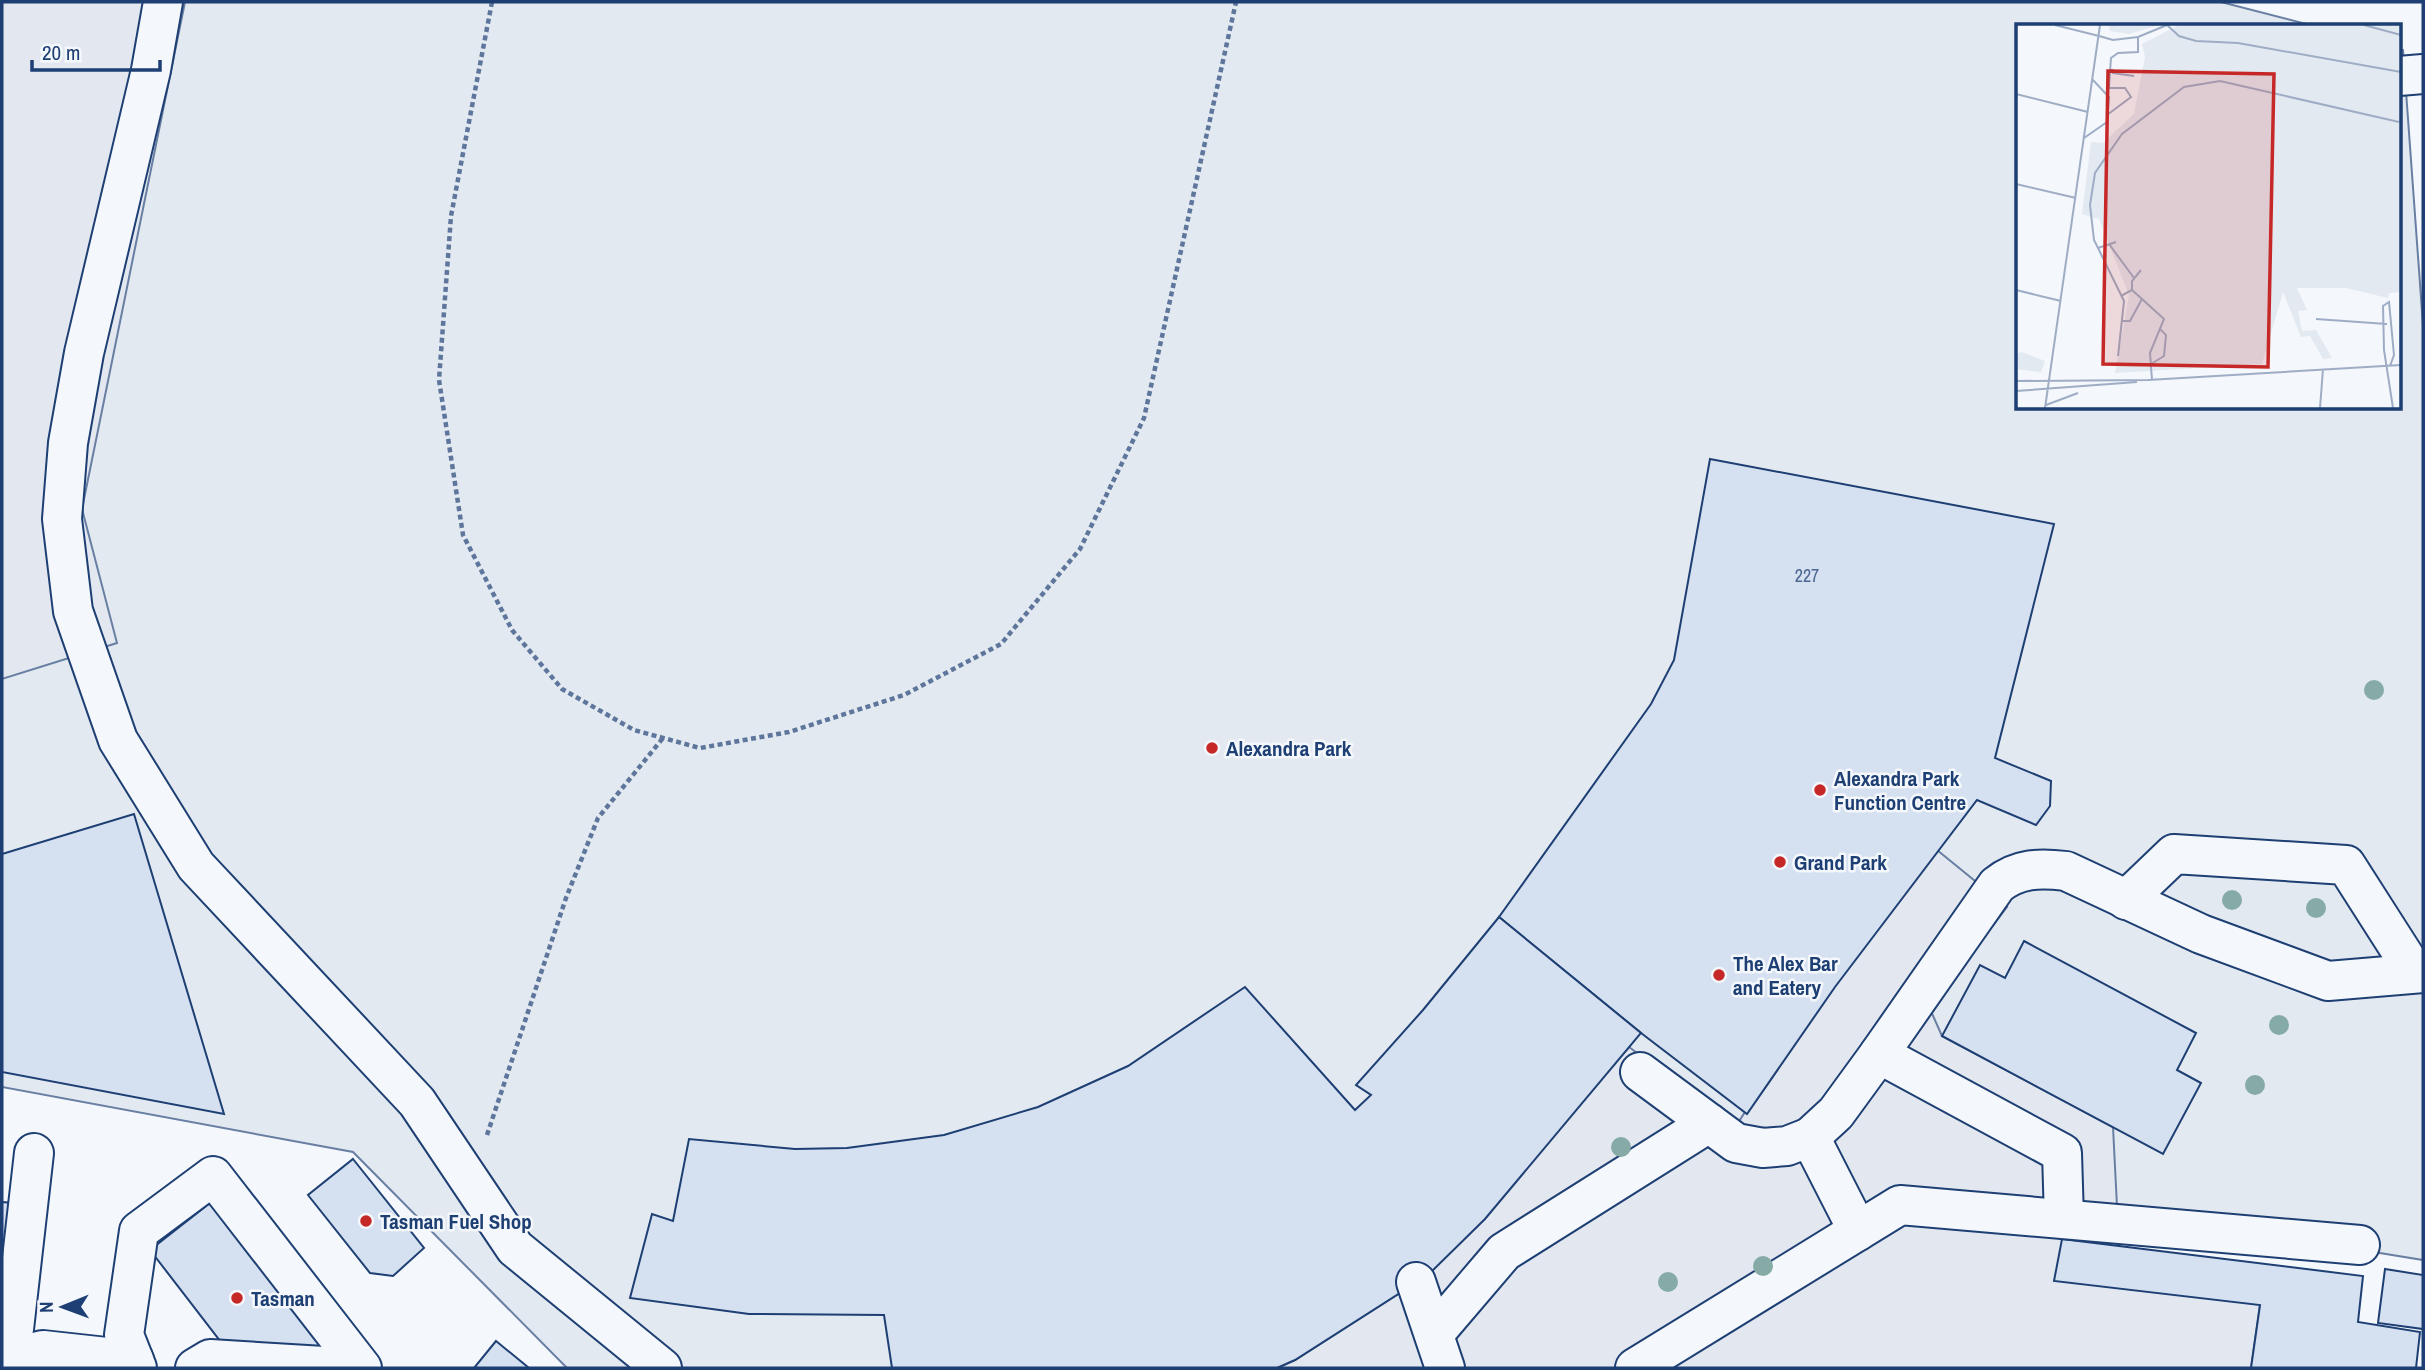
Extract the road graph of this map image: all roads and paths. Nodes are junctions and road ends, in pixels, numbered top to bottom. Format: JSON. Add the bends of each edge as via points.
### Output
{"nodes":[{"id":1,"x":163,"y":2,"type":"edge"},
{"id":2,"x":492,"y":2,"type":"edge"},
{"id":3,"x":1237,"y":2,"type":"edge"},
{"id":4,"x":2423,"y":74,"type":"edge"},
{"id":5,"x":2400,"y":76,"type":"edge"},
{"id":6,"x":663,"y":738,"type":"junction"},
{"id":7,"x":2126,"y":900,"type":"junction"},
{"id":8,"x":2419,"y":973,"type":"edge"},
{"id":9,"x":1878,"y":1054,"type":"junction"},
{"id":10,"x":1640,"y":1072,"type":"dead end"},
{"id":11,"x":1709,"y":1123,"type":"junction"},
{"id":12,"x":1810,"y":1137,"type":"junction"},
{"id":13,"x":34,"y":1153,"type":"dead end"},
{"id":14,"x":472,"y":1182,"type":"junction"},
{"id":15,"x":2064,"y":1219,"type":"junction"},
{"id":16,"x":1858,"y":1231,"type":"junction"},
{"id":17,"x":2360,"y":1245,"type":"dead end"},
{"id":18,"x":1416,"y":1282,"type":"dead end"},
{"id":19,"x":2,"y":1338,"type":"edge"},
{"id":20,"x":1439,"y":1351,"type":"edge"},
{"id":21,"x":2,"y":1360,"type":"edge"},
{"id":22,"x":135,"y":1364,"type":"edge"},
{"id":23,"x":195,"y":1368,"type":"edge"},
{"id":24,"x":360,"y":1368,"type":"edge"},
{"id":25,"x":662,"y":1368,"type":"edge"},
{"id":26,"x":1635,"y":1368,"type":"edge"}],
"edges":[{"from":1,"to":14,"type":"lane","via":[[68,443],[62,519],[74,611],[118,740],[196,866],[417,1102]]},
{"from":2,"to":6,"type":"path","via":[[451,216],[439,380],[463,535],[512,630],[562,689],[634,730]]},
{"from":3,"to":6,"type":"path","via":[[1144,418],[1080,549],[1001,644],[904,695],[789,732],[700,747]]},
{"from":4,"to":5,"type":"lane"},
{"from":6,"to":14,"type":"path","via":[[598,818],[562,910]]},
{"from":7,"to":8,"type":"lane","via":[[2201,934],[2328,981]]},
{"from":7,"to":8,"type":"lane","via":[[2163,841],[2346,865]]},
{"from":7,"to":9,"type":"lane","via":[[2066,871],[2042,868],[2011,874],[1997,885]]},
{"from":9,"to":12,"type":"lane","via":[[1836,1113]]},
{"from":9,"to":15,"type":"lane","via":[[2062,1153]]},
{"from":10,"to":11,"type":"lane"},
{"from":11,"to":12,"type":"lane","via":[[1736,1143],[1763,1148],[1787,1146]]},
{"from":11,"to":20,"type":"lane","via":[[1504,1252]]},
{"from":12,"to":16,"type":"lane"},
{"from":13,"to":19,"type":"lane","via":[[14,1329]]},
{"from":14,"to":25,"type":"lane","via":[[515,1248]]},
{"from":15,"to":16,"type":"lane","via":[[1900,1205]]},
{"from":15,"to":17,"type":"lane"},
{"from":16,"to":26,"type":"lane"},
{"from":18,"to":20,"type":"lane"},
{"from":21,"to":22,"type":"lane","via":[[43,1350]]},
{"from":22,"to":24,"type":"lane","via":[[124,1335],[139,1231],[214,1176]]},
{"from":23,"to":24,"type":"lane","via":[[210,1359]]}]}
